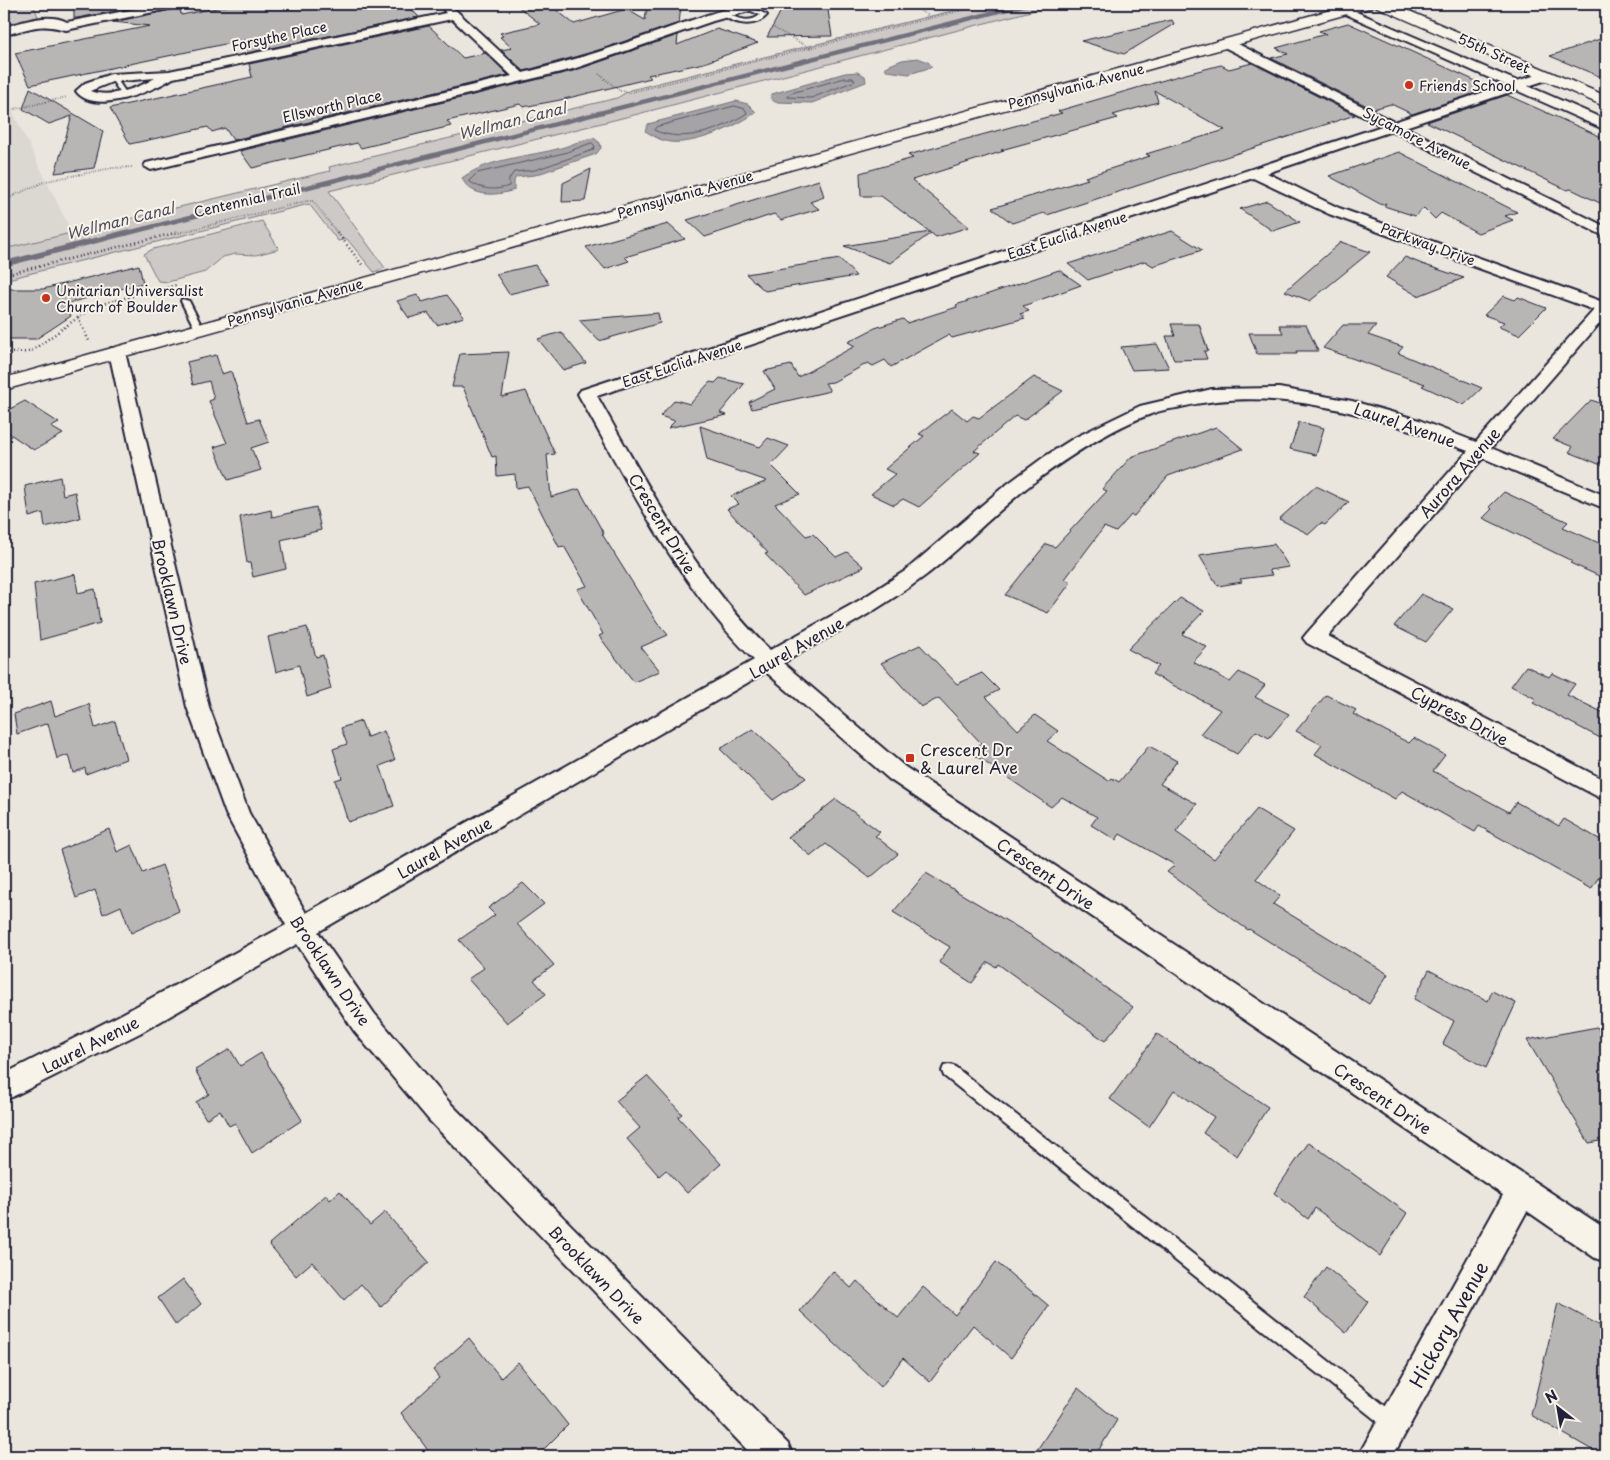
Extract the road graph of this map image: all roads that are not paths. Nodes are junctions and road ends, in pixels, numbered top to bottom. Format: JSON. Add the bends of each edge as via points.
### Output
{"nodes":[{"id":1,"x":178,"y":4,"type":"edge"},
{"id":2,"x":442,"y":4,"type":"edge"},
{"id":3,"x":762,"y":4,"type":"edge"},
{"id":4,"x":1367,"y":4,"type":"edge"},
{"id":5,"x":1382,"y":4,"type":"edge"},
{"id":6,"x":1576,"y":4,"type":"edge"},
{"id":7,"x":1591,"y":4,"type":"edge"},
{"id":8,"x":749,"y":8,"type":"junction"},
{"id":9,"x":1346,"y":10,"type":"junction"},
{"id":10,"x":724,"y":14,"type":"junction"},
{"id":11,"x":454,"y":15,"type":"junction"},
{"id":12,"x":66,"y":26,"type":"junction"},
{"id":13,"x":4,"y":31,"type":"edge"},
{"id":14,"x":54,"y":34,"type":"dead end"},
{"id":15,"x":1228,"y":44,"type":"junction"},
{"id":16,"x":169,"y":75,"type":"junction"},
{"id":17,"x":1546,"y":76,"type":"junction"},
{"id":18,"x":521,"y":78,"type":"junction"},
{"id":19,"x":114,"y":79,"type":"junction"},
{"id":20,"x":1517,"y":85,"type":"junction"},
{"id":21,"x":123,"y":93,"type":"junction"},
{"id":22,"x":1603,"y":98,"type":"edge"},
{"id":23,"x":1606,"y":125,"type":"edge"},
{"id":24,"x":1393,"y":126,"type":"junction"},
{"id":25,"x":151,"y":166,"type":"road end"},
{"id":26,"x":1255,"y":173,"type":"junction"},
{"id":27,"x":1606,"y":233,"type":"edge"},
{"id":28,"x":185,"y":301,"type":"dead end"},
{"id":29,"x":1605,"y":307,"type":"edge"},
{"id":30,"x":199,"y":329,"type":"junction"},
{"id":31,"x":107,"y":355,"type":"junction"},
{"id":32,"x":4,"y":384,"type":"edge"},
{"id":33,"x":587,"y":394,"type":"joint"},
{"id":34,"x":1478,"y":450,"type":"junction"},
{"id":35,"x":1606,"y":503,"type":"edge"},
{"id":36,"x":1314,"y":638,"type":"joint"},
{"id":37,"x":770,"y":662,"type":"junction"},
{"id":38,"x":1606,"y":792,"type":"edge"},
{"id":39,"x":301,"y":929,"type":"junction"},
{"id":40,"x":949,"y":1071,"type":"dead end"},
{"id":41,"x":4,"y":1088,"type":"edge"},
{"id":42,"x":1522,"y":1191,"type":"junction"},
{"id":43,"x":1606,"y":1247,"type":"edge"},
{"id":44,"x":1393,"y":1423,"type":"junction"},
{"id":45,"x":776,"y":1456,"type":"edge"},
{"id":46,"x":1375,"y":1456,"type":"edge"}],
"edges":[{"from":1,"to":12,"type":"street"},
{"from":2,"to":11,"type":"street"},
{"from":3,"to":8,"type":"street"},
{"from":4,"to":9,"type":"street","name":"Pennsylvania Avenue"},
{"from":5,"to":17,"type":"street","name":"55th Street"},
{"from":6,"to":7,"type":"street"},
{"from":8,"to":10,"type":"street"},
{"from":8,"to":10,"type":"lane","via":[[764,15],[760,20],[750,22]]},
{"from":9,"to":15,"type":"street","name":"Pennsylvania Avenue"},
{"from":9,"to":20,"type":"street"},
{"from":10,"to":18,"type":"street","via":[[583,62]]},
{"from":11,"to":16,"type":"street","name":"Forsythe Place"},
{"from":11,"to":18,"type":"street"},
{"from":12,"to":13,"type":"street","via":[[60,22],[49,22]]},
{"from":12,"to":14,"type":"street"},
{"from":15,"to":24,"type":"street","name":"Sycamore Avenue"},
{"from":15,"to":30,"type":"street","name":"Pennsylvania Avenue"},
{"from":16,"to":19,"type":"street","name":"Forsythe Place","via":[[140,74]]},
{"from":16,"to":21,"type":"street","name":"Forsythe Place","via":[[148,88]]},
{"from":17,"to":20,"type":"street","name":"East Euclid Avenue"},
{"from":17,"to":22,"type":"street","name":"55th Street"},
{"from":18,"to":25,"type":"street","name":"Ellsworth Place"},
{"from":19,"to":21,"type":"lane"},
{"from":19,"to":21,"type":"street","name":"Forsythe Place","via":[[87,86],[82,91],[92,98]]},
{"from":20,"to":23,"type":"street"},
{"from":20,"to":24,"type":"street","name":"East Euclid Avenue"},
{"from":24,"to":26,"type":"street","name":"East Euclid Avenue"},
{"from":24,"to":27,"type":"street","name":"Sycamore Avenue"},
{"from":26,"to":29,"type":"street","name":"Parkway Drive","via":[[1334,211]]},
{"from":26,"to":33,"type":"street","name":"East Euclid Avenue"},
{"from":28,"to":30,"type":"lane"},
{"from":29,"to":34,"type":"street","name":"Aurora Avenue"},
{"from":30,"to":31,"type":"street","name":"Pennsylvania Avenue"},
{"from":31,"to":32,"type":"street","name":"Pennsylvania Avenue"},
{"from":31,"to":39,"type":"street","name":"Brooklawn Drive","via":[[198,708],[238,814]]},
{"from":33,"to":37,"type":"street","name":"Crescent Drive","via":[[677,552],[714,603]]},
{"from":34,"to":35,"type":"street","name":"Laurel Avenue"},
{"from":34,"to":36,"type":"street","name":"Aurora Avenue"},
{"from":34,"to":37,"type":"street","name":"Laurel Avenue","via":[[1388,414],[1340,401],[1244,392],[1196,395],[1156,406],[1121,419],[1083,440],[1021,482],[917,572],[867,606]]},
{"from":36,"to":38,"type":"street","name":"Cypress Drive"},
{"from":37,"to":39,"type":"street","name":"Laurel Avenue"},
{"from":37,"to":42,"type":"street","name":"Crescent Drive","via":[[813,704],[897,773]]},
{"from":39,"to":41,"type":"street","name":"Laurel Avenue","via":[[130,1024]]},
{"from":39,"to":45,"type":"street","name":"Brooklawn Drive","via":[[364,1022],[439,1111]]},
{"from":40,"to":44,"type":"lane","via":[[1100,1193],[1276,1326]]},
{"from":42,"to":43,"type":"street","name":"Crescent Drive"},
{"from":42,"to":44,"type":"street","name":"Hickory Avenue"},
{"from":44,"to":46,"type":"street","name":"Hickory Avenue"}]}
